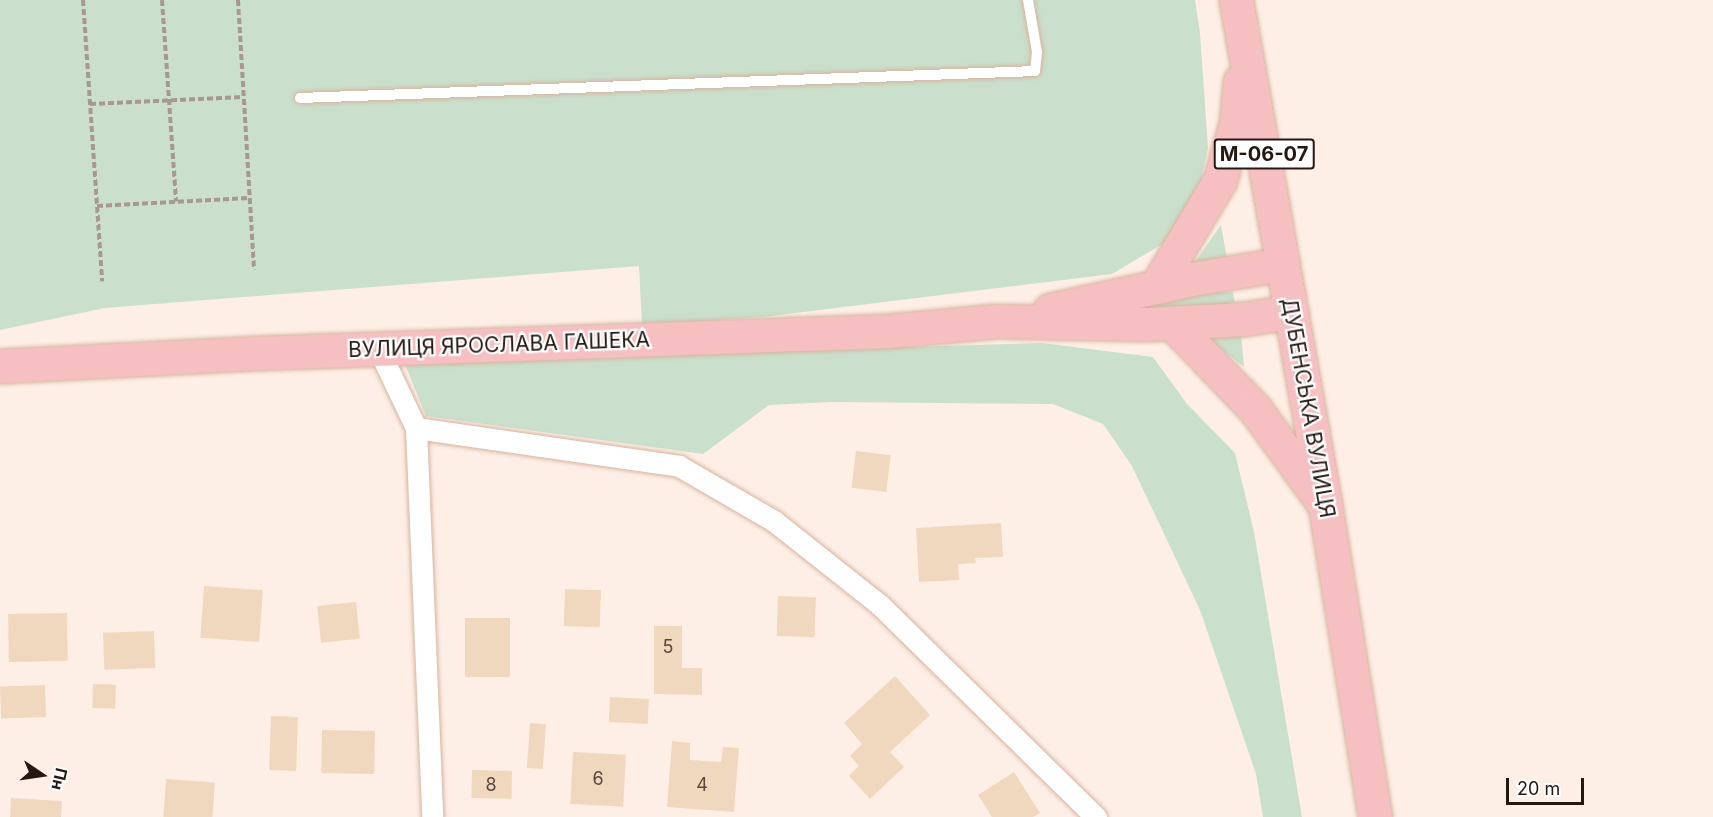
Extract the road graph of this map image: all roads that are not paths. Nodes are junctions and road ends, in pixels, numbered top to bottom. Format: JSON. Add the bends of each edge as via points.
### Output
{"nodes":[{"id":1,"x":1028,"y":0,"type":"edge"},
{"id":2,"x":1236,"y":0,"type":"edge"},
{"id":3,"x":1245,"y":43,"type":"junction"},
{"id":4,"x":300,"y":98,"type":"dead end"},
{"id":5,"x":1283,"y":264,"type":"junction"},
{"id":6,"x":1156,"y":287,"type":"junction"},
{"id":7,"x":1291,"y":312,"type":"junction"},
{"id":8,"x":997,"y":321,"type":"junction"},
{"id":9,"x":1172,"y":323,"type":"junction"},
{"id":10,"x":379,"y":350,"type":"junction"},
{"id":11,"x":0,"y":366,"type":"edge"},
{"id":12,"x":416,"y":428,"type":"junction"},
{"id":13,"x":1325,"y":505,"type":"junction"},
{"id":14,"x":432,"y":817,"type":"edge"},
{"id":15,"x":1096,"y":817,"type":"edge"},
{"id":16,"x":1375,"y":817,"type":"edge"}],
"edges":[{"from":1,"to":4,"type":"lane","via":[[1037,52],[1035,71]]},
{"from":2,"to":3,"type":"main road","name":"ДУБЕНСЬКА ВУЛИЦЯ","number":"М-06-07"},
{"from":3,"to":5,"type":"main road","name":"ДУБЕНСЬКА ВУЛИЦЯ","number":"М-06-07"},
{"from":3,"to":6,"type":"main road","via":[[1236,124],[1220,180]]},
{"from":5,"to":6,"type":"main road","name":"ВУЛИЦЯ ЯРОСЛАВА ГАШЕКА"},
{"from":5,"to":7,"type":"main road","name":"ДУБЕНСЬКА ВУЛИЦЯ","number":"М-06-07"},
{"from":6,"to":8,"type":"main road","name":"ВУЛИЦЯ ЯРОСЛАВА ГАШЕКА"},
{"from":7,"to":9,"type":"main road","name":"ВУЛИЦЯ ЯРОСЛАВА ГАШЕКА"},
{"from":7,"to":13,"type":"main road","name":"ДУБЕНСЬКА ВУЛИЦЯ"},
{"from":8,"to":9,"type":"main road","name":"ВУЛИЦЯ ЯРОСЛАВА ГАШЕКА"},
{"from":8,"to":10,"type":"main road","name":"ВУЛИЦЯ ЯРОСЛАВА ГАШЕКА","via":[[887,330]]},
{"from":9,"to":13,"type":"main road","via":[[1255,409]]},
{"from":10,"to":11,"type":"main road","name":"ВУЛИЦЯ ЯРОСЛАВА ГАШЕКА"},
{"from":10,"to":12,"type":"street"},
{"from":12,"to":14,"type":"street"},
{"from":12,"to":15,"type":"street","via":[[679,466],[774,521],[880,605]]},
{"from":13,"to":16,"type":"main road","name":"ДУБЕНСЬКА ВУЛИЦЯ"}]}
